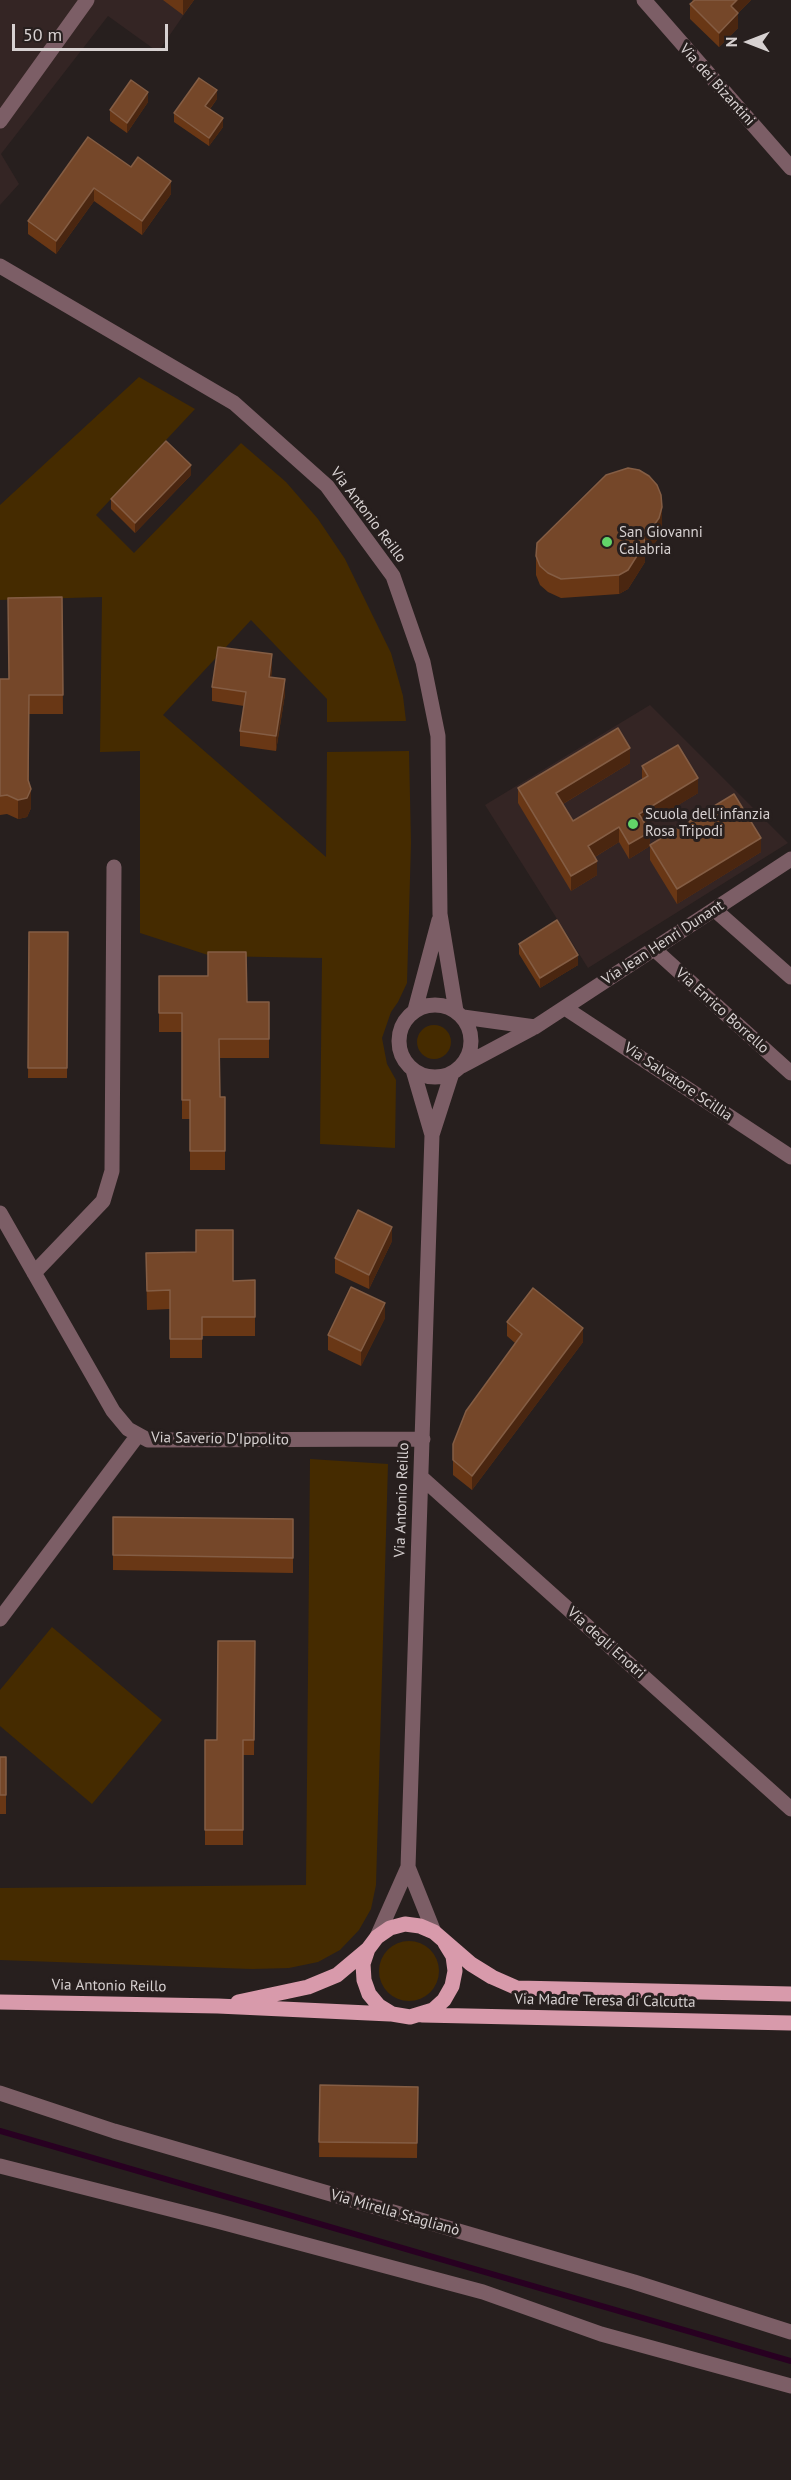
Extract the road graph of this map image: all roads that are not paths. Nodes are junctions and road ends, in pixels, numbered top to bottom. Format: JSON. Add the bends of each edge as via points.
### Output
{"nodes":[{"id":1,"x":87,"y":0,"type":"edge"},
{"id":2,"x":644,"y":0,"type":"edge"},
{"id":3,"x":0,"y":121,"type":"edge"},
{"id":4,"x":791,"y":168,"type":"edge"},
{"id":5,"x":0,"y":266,"type":"edge"},
{"id":6,"x":791,"y":859,"type":"edge"},
{"id":7,"x":114,"y":867,"type":"dead end"},
{"id":8,"x":714,"y":909,"type":"junction"},
{"id":9,"x":441,"y":914,"type":"junction"},
{"id":10,"x":654,"y":949,"type":"junction"},
{"id":11,"x":791,"y":977,"type":"edge"},
{"id":12,"x":566,"y":1008,"type":"junction"},
{"id":13,"x":415,"y":1010,"type":"junction"},
{"id":14,"x":459,"y":1014,"type":"junction"},
{"id":15,"x":535,"y":1027,"type":"junction"},
{"id":16,"x":457,"y":1069,"type":"junction"},
{"id":17,"x":413,"y":1070,"type":"junction"},
{"id":18,"x":791,"y":1073,"type":"edge"},
{"id":19,"x":432,"y":1134,"type":"junction"},
{"id":20,"x":791,"y":1157,"type":"edge"},
{"id":21,"x":0,"y":1213,"type":"edge"},
{"id":22,"x":34,"y":1273,"type":"junction"},
{"id":23,"x":138,"y":1435,"type":"junction"},
{"id":24,"x":423,"y":1439,"type":"junction"},
{"id":25,"x":421,"y":1477,"type":"junction"},
{"id":26,"x":0,"y":1619,"type":"edge"},
{"id":27,"x":791,"y":1809,"type":"edge"},
{"id":28,"x":408,"y":1867,"type":"junction"},
{"id":29,"x":440,"y":1937,"type":"junction"},
{"id":30,"x":372,"y":1943,"type":"junction"},
{"id":31,"x":791,"y":1994,"type":"edge"},
{"id":32,"x":0,"y":2002,"type":"edge"},
{"id":33,"x":218,"y":2006,"type":"junction"},
{"id":34,"x":392,"y":2014,"type":"junction"},
{"id":35,"x":419,"y":2015,"type":"junction"},
{"id":36,"x":791,"y":2023,"type":"edge"},
{"id":37,"x":0,"y":2093,"type":"edge"},
{"id":38,"x":0,"y":2166,"type":"edge"},
{"id":39,"x":791,"y":2332,"type":"edge"},
{"id":40,"x":791,"y":2386,"type":"edge"}],
"edges":[{"from":1,"to":3,"type":"street"},
{"from":2,"to":4,"type":"street","name":"Via dei Bizantini"},
{"from":5,"to":9,"type":"street","name":"Via Antonio Reillo","via":[[234,403],[327,486],[393,576],[423,662],[438,736]]},
{"from":6,"to":8,"type":"street","name":"Via Jean Henri Dunant"},
{"from":7,"to":22,"type":"street","via":[[112,1171],[103,1200]]},
{"from":8,"to":10,"type":"street","name":"Via Jean Henri Dunant"},
{"from":8,"to":11,"type":"street"},
{"from":9,"to":13,"type":"street","name":"Via Antonio Reillo"},
{"from":9,"to":14,"type":"street","name":"Via Antonio Reillo"},
{"from":10,"to":12,"type":"street","name":"Via Jean Henri Dunant"},
{"from":10,"to":18,"type":"street","name":"Via Enrico Borrello"},
{"from":12,"to":15,"type":"street","name":"Via Jean Henri Dunant"},
{"from":12,"to":20,"type":"street","name":"Via Salvatore Scillìa"},
{"from":13,"to":14,"type":"street","via":[[435,1004]]},
{"from":13,"to":17,"type":"street","via":[[406,1018],[399,1039],[400,1051]]},
{"from":14,"to":15,"type":"street"},
{"from":14,"to":16,"type":"street","via":[[470,1029],[472,1042],[469,1055]]},
{"from":15,"to":16,"type":"street","name":"Via Jean Henri Dunant"},
{"from":16,"to":17,"type":"street","via":[[432,1077]]},
{"from":16,"to":19,"type":"street","name":"Via Antonio Reillo"},
{"from":17,"to":19,"type":"street","name":"Via Antonio Reillo"},
{"from":19,"to":24,"type":"street","name":"Via Antonio Reillo"},
{"from":21,"to":22,"type":"street","name":"Via Saverio D'Ippolito"},
{"from":22,"to":23,"type":"street","name":"Via Saverio D'Ippolito","via":[[113,1411]]},
{"from":23,"to":24,"type":"street","name":"Via Saverio D'Ippolito","via":[[148,1440]]},
{"from":23,"to":26,"type":"street"},
{"from":24,"to":25,"type":"street","name":"Via Antonio Reillo"},
{"from":25,"to":27,"type":"street","name":"Via degli Enotri"},
{"from":25,"to":28,"type":"street","name":"Via Antonio Reillo"},
{"from":28,"to":29,"type":"street","name":"Via Antonio Reillo"},
{"from":28,"to":30,"type":"street","name":"Via Antonio Reillo"},
{"from":29,"to":30,"type":"main road","via":[[420,1926],[405,1924],[390,1928]]},
{"from":29,"to":31,"type":"main road","name":"Via Madre Teresa di Calcutta","via":[[471,1964],[518,1988]]},
{"from":29,"to":35,"type":"main road","via":[[453,1956],[452,1986],[433,2010]]},
{"from":30,"to":33,"type":"main road","name":"Via Antonio Reillo","via":[[337,1975],[308,1987]]},
{"from":30,"to":34,"type":"main road","via":[[363,1972],[369,1994]]},
{"from":32,"to":33,"type":"main road","name":"Via Antonio Reillo"},
{"from":33,"to":34,"type":"main road","name":"Via Antonio Reillo"},
{"from":34,"to":35,"type":"main road"},
{"from":35,"to":36,"type":"main road","name":"Via Madre Teresa di Calcutta"},
{"from":37,"to":39,"type":"street","name":"Via Mirella Staglianò","via":[[114,2131],[634,2282]]},
{"from":38,"to":40,"type":"street","via":[[483,2292],[601,2334]]}]}
